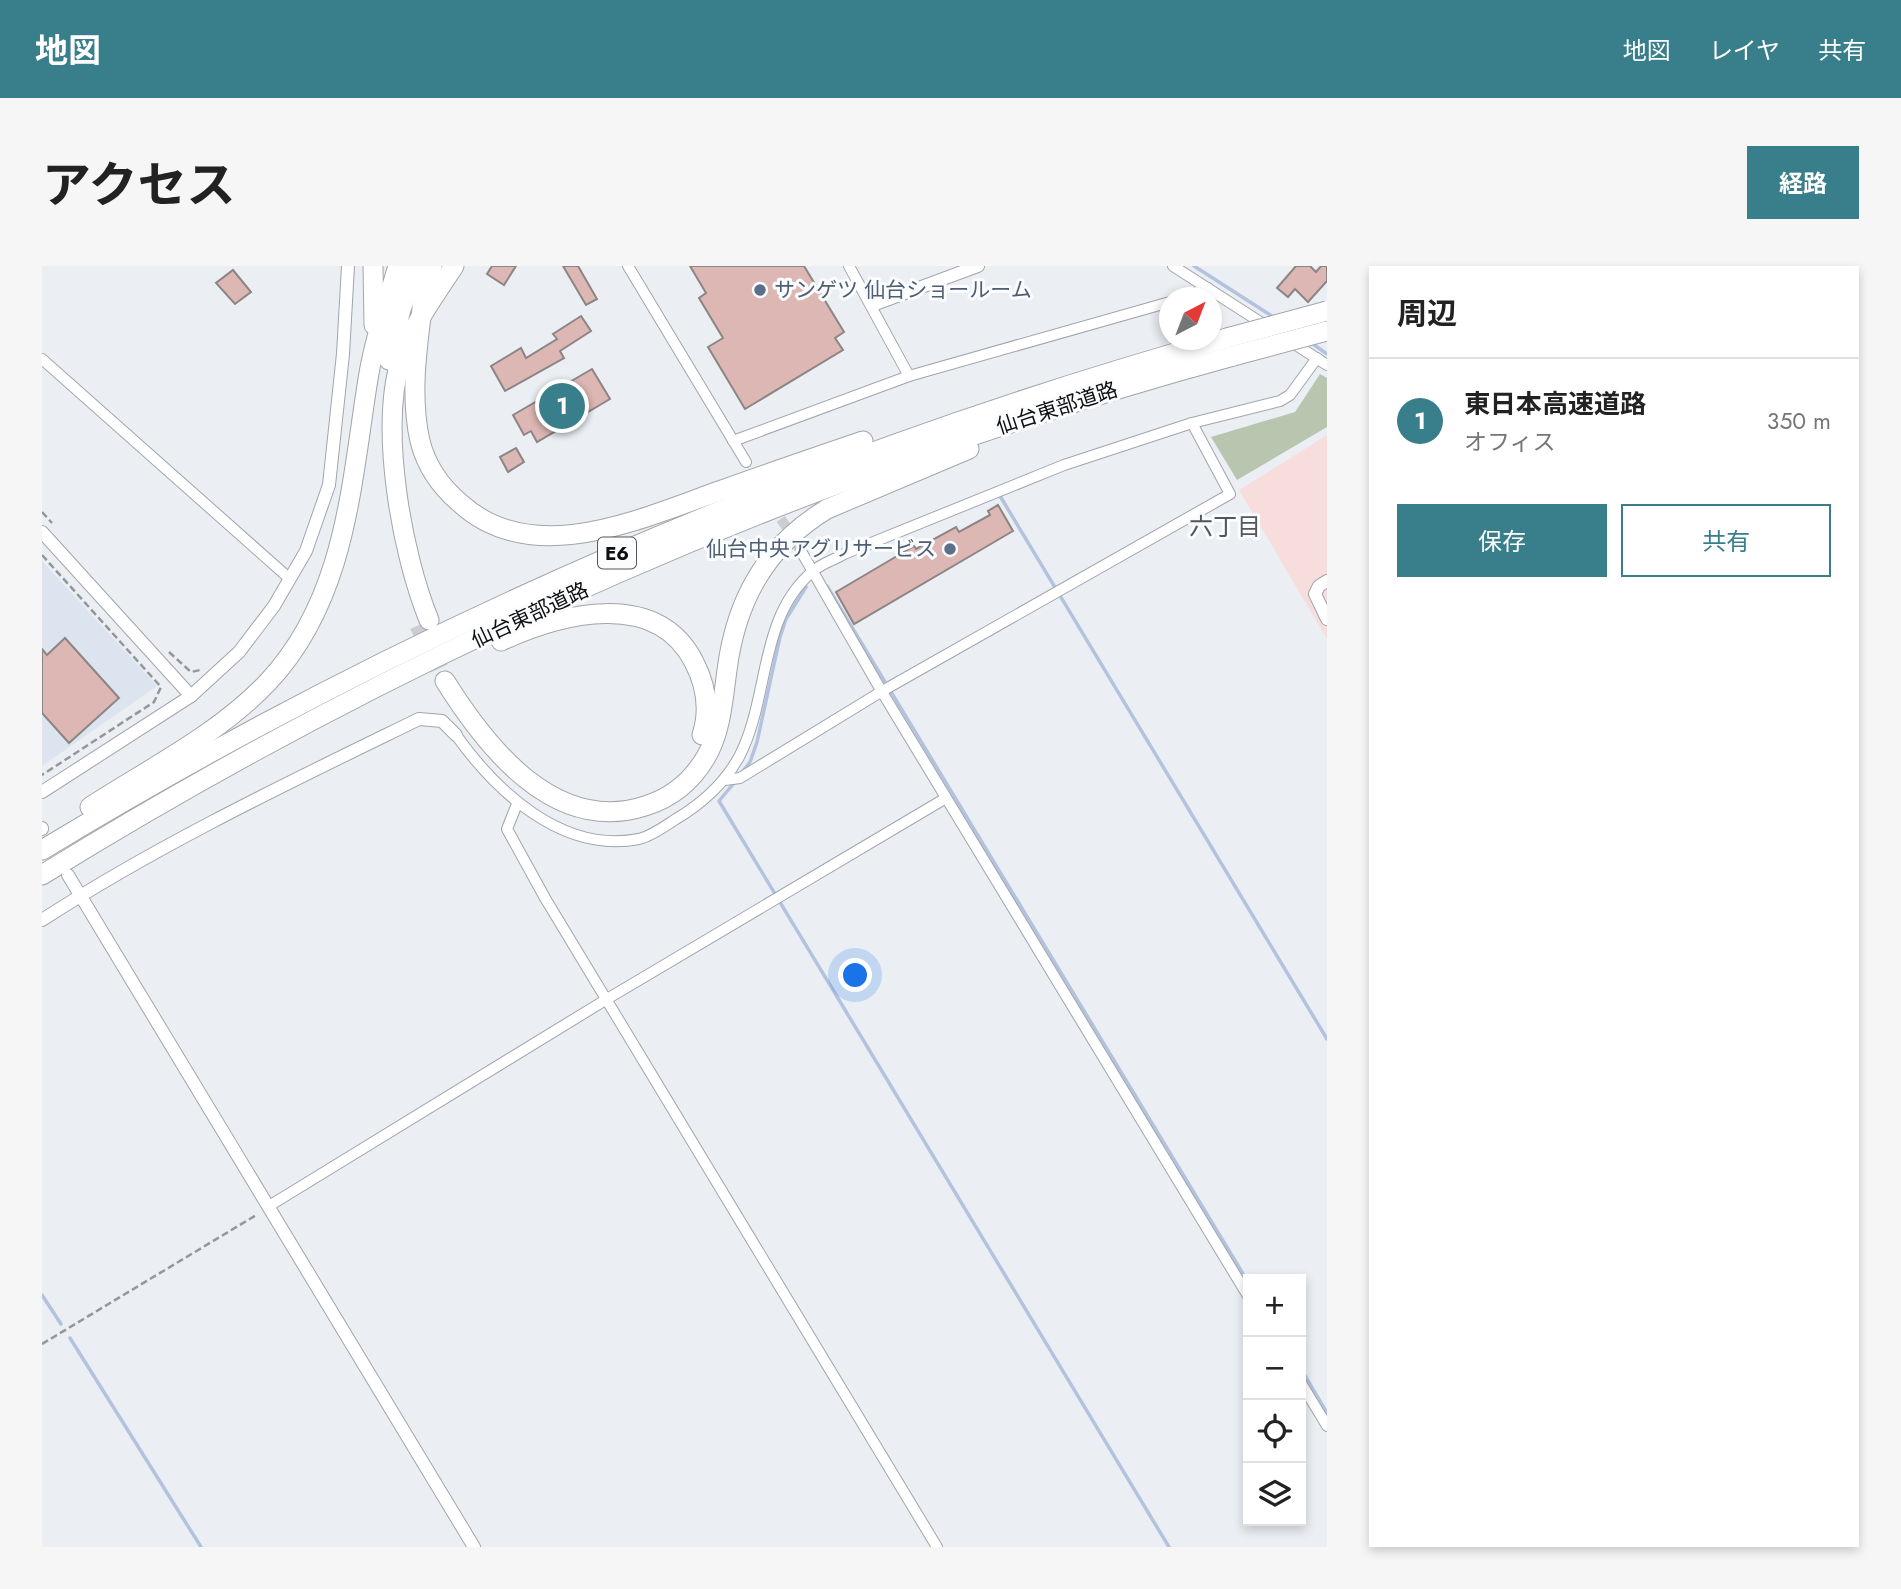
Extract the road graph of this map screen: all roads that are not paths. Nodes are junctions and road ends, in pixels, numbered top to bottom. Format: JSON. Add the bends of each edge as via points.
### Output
{"nodes":[{"id":1,"x":348,"y":266,"type":"edge"},
{"id":2,"x":373,"y":266,"type":"edge"},
{"id":3,"x":388,"y":266,"type":"edge"},
{"id":4,"x":407,"y":266,"type":"edge"},
{"id":5,"x":443,"y":266,"type":"edge"},
{"id":6,"x":454,"y":266,"type":"edge"},
{"id":7,"x":465,"y":266,"type":"edge"},
{"id":8,"x":628,"y":266,"type":"edge"},
{"id":9,"x":849,"y":266,"type":"edge"},
{"id":10,"x":978,"y":266,"type":"edge"},
{"id":11,"x":1173,"y":266,"type":"edge"},
{"id":12,"x":423,"y":269,"type":"edge"},
{"id":13,"x":1206,"y":287,"type":"edge"},
{"id":14,"x":448,"y":291,"type":"junction"},
{"id":15,"x":1222,"y":297,"type":"edge"},
{"id":16,"x":388,"y":301,"type":"junction"},
{"id":17,"x":873,"y":305,"type":"junction"},
{"id":18,"x":1159,"y":305,"type":"edge"},
{"id":19,"x":1327,"y":311,"type":"edge"},
{"id":20,"x":421,"y":319,"type":"junction"},
{"id":21,"x":1327,"y":331,"type":"edge"},
{"id":22,"x":1230,"y":347,"type":"junction"},
{"id":23,"x":395,"y":356,"type":"junction"},
{"id":24,"x":1317,"y":358,"type":"junction"},
{"id":25,"x":42,"y":359,"type":"edge"},
{"id":26,"x":1327,"y":365,"type":"edge"},
{"id":27,"x":909,"y":376,"type":"junction"},
{"id":28,"x":1153,"y":378,"type":"junction"},
{"id":29,"x":1026,"y":398,"type":"junction"},
{"id":30,"x":1192,"y":423,"type":"junction"},
{"id":31,"x":733,"y":441,"type":"junction"},
{"id":32,"x":746,"y":462,"type":"dead end"},
{"id":33,"x":42,"y":532,"type":"edge"},
{"id":34,"x":801,"y":551,"type":"tunnel mouth"},
{"id":35,"x":812,"y":571,"type":"junction"},
{"id":36,"x":290,"y":579,"type":"junction"},
{"id":37,"x":1327,"y":581,"type":"edge"},
{"id":38,"x":1327,"y":619,"type":"edge"},
{"id":39,"x":424,"y":623,"type":"tunnel mouth"},
{"id":40,"x":886,"y":689,"type":"junction"},
{"id":41,"x":191,"y":696,"type":"junction"},
{"id":42,"x":456,"y":735,"type":"joint"},
{"id":43,"x":254,"y":752,"type":"junction"},
{"id":44,"x":732,"y":779,"type":"junction"},
{"id":45,"x":42,"y":792,"type":"edge"},
{"id":46,"x":946,"y":798,"type":"junction"},
{"id":47,"x":517,"y":804,"type":"junction"},
{"id":48,"x":42,"y":838,"type":"edge"},
{"id":49,"x":42,"y":850,"type":"edge"},
{"id":50,"x":68,"y":874,"type":"dead end"},
{"id":51,"x":42,"y":876,"type":"edge"},
{"id":52,"x":80,"y":895,"type":"junction"},
{"id":53,"x":42,"y":920,"type":"edge"},
{"id":54,"x":607,"y":999,"type":"junction"},
{"id":55,"x":270,"y":1206,"type":"junction"},
{"id":56,"x":1243,"y":1288,"type":"edge"},
{"id":57,"x":1306,"y":1391,"type":"edge"},
{"id":58,"x":1327,"y":1426,"type":"edge"},
{"id":59,"x":474,"y":1547,"type":"edge"},
{"id":60,"x":937,"y":1547,"type":"edge"}],
"edges":[{"from":1,"to":36,"type":"street","via":[[329,485],[306,551]]},
{"from":2,"to":23,"type":"highway"},
{"from":3,"to":16,"type":"highway"},
{"from":4,"to":16,"type":"highway"},
{"from":5,"to":20,"type":"highway","via":[[432,281]]},
{"from":6,"to":20,"type":"highway"},
{"from":7,"to":14,"type":"highway"},
{"from":8,"to":31,"type":"street"},
{"from":9,"to":17,"type":"street"},
{"from":10,"to":17,"type":"street"},
{"from":11,"to":13,"type":"street"},
{"from":12,"to":16,"type":"highway"},
{"from":12,"to":20,"type":"highway"},
{"from":12,"to":23,"type":"highway"},
{"from":14,"to":20,"type":"highway"},
{"from":14,"to":23,"type":"highway","via":[[429,323]]},
{"from":15,"to":24,"type":"street"},
{"from":16,"to":23,"type":"highway"},
{"from":17,"to":27,"type":"street"},
{"from":18,"to":27,"type":"street"},
{"from":19,"to":22,"type":"highway","name":"仙台東部道路","number":"E6","bridge":true},
{"from":20,"to":23,"type":"highway"},
{"from":21,"to":22,"type":"highway","name":"仙台東部道路","number":"E6","bridge":true},
{"from":22,"to":28,"type":"highway","name":"仙台東部道路","number":"E6"},
{"from":22,"to":29,"type":"highway","name":"仙台東部道路","number":"E6"},
{"from":23,"to":29,"type":"highway","via":[[421,444],[439,481],[482,520],[542,536],[586,532],[638,518],[941,415]]},
{"from":23,"to":39,"type":"highway","via":[[393,441],[399,509]]},
{"from":23,"to":48,"type":"highway","via":[[335,566],[316,612],[286,661],[227,718]]},
{"from":24,"to":26,"type":"street"},
{"from":24,"to":30,"type":"street","via":[[1290,395],[1280,401]]},
{"from":25,"to":36,"type":"street"},
{"from":27,"to":31,"type":"street"},
{"from":28,"to":43,"type":"highway","name":"仙台東部道路","number":"E6","via":[[954,441],[743,521],[526,616]]},
{"from":28,"to":43,"type":"highway","via":[[860,493],[793,532],[765,562],[746,596],[712,744],[685,783],[656,803],[603,812],[549,795],[501,756],[451,678],[510,749],[547,780],[586,797],[623,799],[659,787],[686,764],[703,732],[705,691],[690,655],[669,632],[642,618],[604,613],[568,618],[513,636]]},
{"from":29,"to":49,"type":"highway","name":"仙台東部道路","number":"E6","via":[[771,489],[539,587],[242,735]]},
{"from":30,"to":35,"type":"street","via":[[1064,464]]},
{"from":30,"to":40,"type":"street","via":[[1230,494]]},
{"from":31,"to":32,"type":"street"},
{"from":33,"to":41,"type":"street"},
{"from":34,"to":35,"type":"street"},
{"from":35,"to":40,"type":"street"},
{"from":35,"to":44,"type":"street","via":[[782,610]]},
{"from":36,"to":41,"type":"street","via":[[239,652]]},
{"from":37,"to":38,"type":"street","via":[[1315,594]]},
{"from":40,"to":44,"type":"street"},
{"from":40,"to":46,"type":"street"},
{"from":41,"to":45,"type":"street"},
{"from":42,"to":47,"type":"street"},
{"from":42,"to":52,"type":"street","via":[[442,721],[419,719],[209,824]]},
{"from":43,"to":51,"type":"highway","name":"仙台東部道路","number":"E6"},
{"from":44,"to":47,"type":"street","via":[[642,838],[580,835]]},
{"from":46,"to":54,"type":"street"},
{"from":46,"to":56,"type":"street"},
{"from":47,"to":54,"type":"street","via":[[507,829]]},
{"from":50,"to":52,"type":"street"},
{"from":52,"to":53,"type":"street"},
{"from":52,"to":55,"type":"street"},
{"from":54,"to":55,"type":"street"},
{"from":54,"to":60,"type":"street"},
{"from":55,"to":59,"type":"street"},
{"from":57,"to":58,"type":"street"}]}
